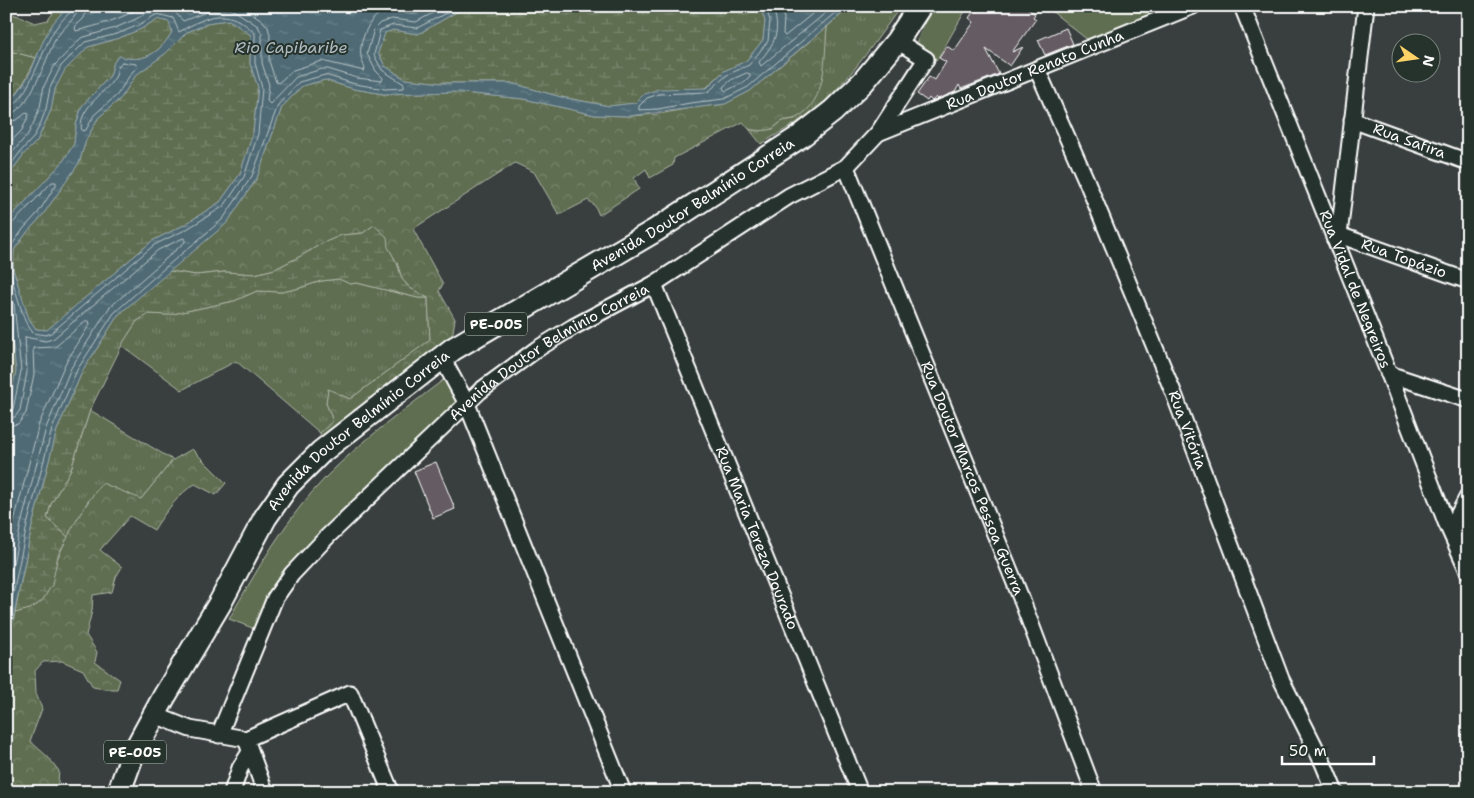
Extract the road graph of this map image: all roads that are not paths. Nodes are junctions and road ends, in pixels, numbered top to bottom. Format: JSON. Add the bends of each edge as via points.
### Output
{"nodes":[{"id":1,"x":920,"y":6,"type":"edge"},
{"id":2,"x":1192,"y":6,"type":"edge"},
{"id":3,"x":1242,"y":6,"type":"edge"},
{"id":4,"x":1366,"y":6,"type":"edge"},
{"id":5,"x":1163,"y":12,"type":"edge"},
{"id":6,"x":897,"y":41,"type":"junction"},
{"id":7,"x":1037,"y":68,"type":"junction"},
{"id":8,"x":1352,"y":120,"type":"junction"},
{"id":9,"x":878,"y":133,"type":"junction"},
{"id":10,"x":1468,"y":162,"type":"edge"},
{"id":11,"x":846,"y":167,"type":"junction"},
{"id":12,"x":1337,"y":236,"type":"junction"},
{"id":13,"x":1468,"y":281,"type":"edge"},
{"id":14,"x":654,"y":284,"type":"junction"},
{"id":15,"x":442,"y":358,"type":"junction"},
{"id":16,"x":1389,"y":374,"type":"junction"},
{"id":17,"x":1468,"y":400,"type":"edge"},
{"id":18,"x":467,"y":404,"type":"junction"},
{"id":19,"x":1468,"y":496,"type":"edge"},
{"id":20,"x":1449,"y":524,"type":"junction"},
{"id":21,"x":1468,"y":531,"type":"edge"},
{"id":22,"x":1468,"y":571,"type":"edge"},
{"id":23,"x":155,"y":715,"type":"junction"},
{"id":24,"x":219,"y":735,"type":"junction"},
{"id":25,"x":248,"y":746,"type":"junction"},
{"id":26,"x":119,"y":792,"type":"edge"},
{"id":27,"x":232,"y":792,"type":"edge"},
{"id":28,"x":265,"y":792,"type":"edge"},
{"id":29,"x":391,"y":792,"type":"edge"},
{"id":30,"x":623,"y":792,"type":"edge"},
{"id":31,"x":860,"y":792,"type":"edge"},
{"id":32,"x":1094,"y":792,"type":"edge"},
{"id":33,"x":1335,"y":792,"type":"edge"}],
"edges":[{"from":1,"to":6,"type":"main road","name":"Avenida Doutor Belmínio Correia","number":"PE-005"},
{"from":2,"to":5,"type":"street","name":"Rua Doutor Renato Cunha"},
{"from":3,"to":12,"type":"street","name":"Rua Vidal de Negreiros"},
{"from":4,"to":8,"type":"street"},
{"from":5,"to":7,"type":"street","name":"Rua Doutor Renato Cunha"},
{"from":6,"to":9,"type":"street","name":"Avenida Doutor Belminio Correia","via":[[926,59]]},
{"from":6,"to":15,"type":"main road","name":"Avenida Doutor Belmínio Correia","number":"PE-005","via":[[864,82],[833,112],[801,136],[656,230]]},
{"from":7,"to":9,"type":"street","name":"Rua Doutor Renato Cunha"},
{"from":7,"to":33,"type":"street","name":"Rua Vitória","via":[[1174,394],[1281,679]]},
{"from":8,"to":10,"type":"street","name":"Rua Safira"},
{"from":8,"to":12,"type":"street"},
{"from":9,"to":11,"type":"street","name":"Avenida Doutor Belminio Correia"},
{"from":11,"to":14,"type":"street","name":"Avenida Doutor Belminio Correia","via":[[789,196]]},
{"from":11,"to":32,"type":"street","name":"Rua Doutor Marcos Pessoa Guerra","via":[[1021,598]]},
{"from":12,"to":13,"type":"street","name":"Rua Topázio"},
{"from":12,"to":16,"type":"street","name":"Rua Vidal de Negreiros"},
{"from":14,"to":18,"type":"street","name":"Avenida Doutor Belminio Correia","via":[[537,349]]},
{"from":14,"to":31,"type":"street","name":"Rua Maria Tereza Dourado"},
{"from":15,"to":18,"type":"street"},
{"from":15,"to":23,"type":"main road","name":"Avenida Doutor Belmínio Correia","number":"PE-005","via":[[321,452],[288,485],[265,518]]},
{"from":16,"to":17,"type":"street"},
{"from":16,"to":20,"type":"street","name":"Rua Vidal de Negreiros"},
{"from":18,"to":24,"type":"street","name":"Avenida Doutor Belminio Correia","via":[[292,574],[275,598]]},
{"from":18,"to":30,"type":"street"},
{"from":19,"to":20,"type":"street"},
{"from":20,"to":21,"type":"street"},
{"from":20,"to":22,"type":"street","name":"Rua Vidal de Negreiros"},
{"from":23,"to":24,"type":"street","via":[[186,728]]},
{"from":23,"to":26,"type":"main road","name":"Avenida Doutor Belmínio Correia","number":"PE-005","via":[[132,756]]},
{"from":24,"to":25,"type":"street"},
{"from":25,"to":27,"type":"street"},
{"from":25,"to":28,"type":"street"},
{"from":25,"to":29,"type":"street","via":[[350,693]]}]}
